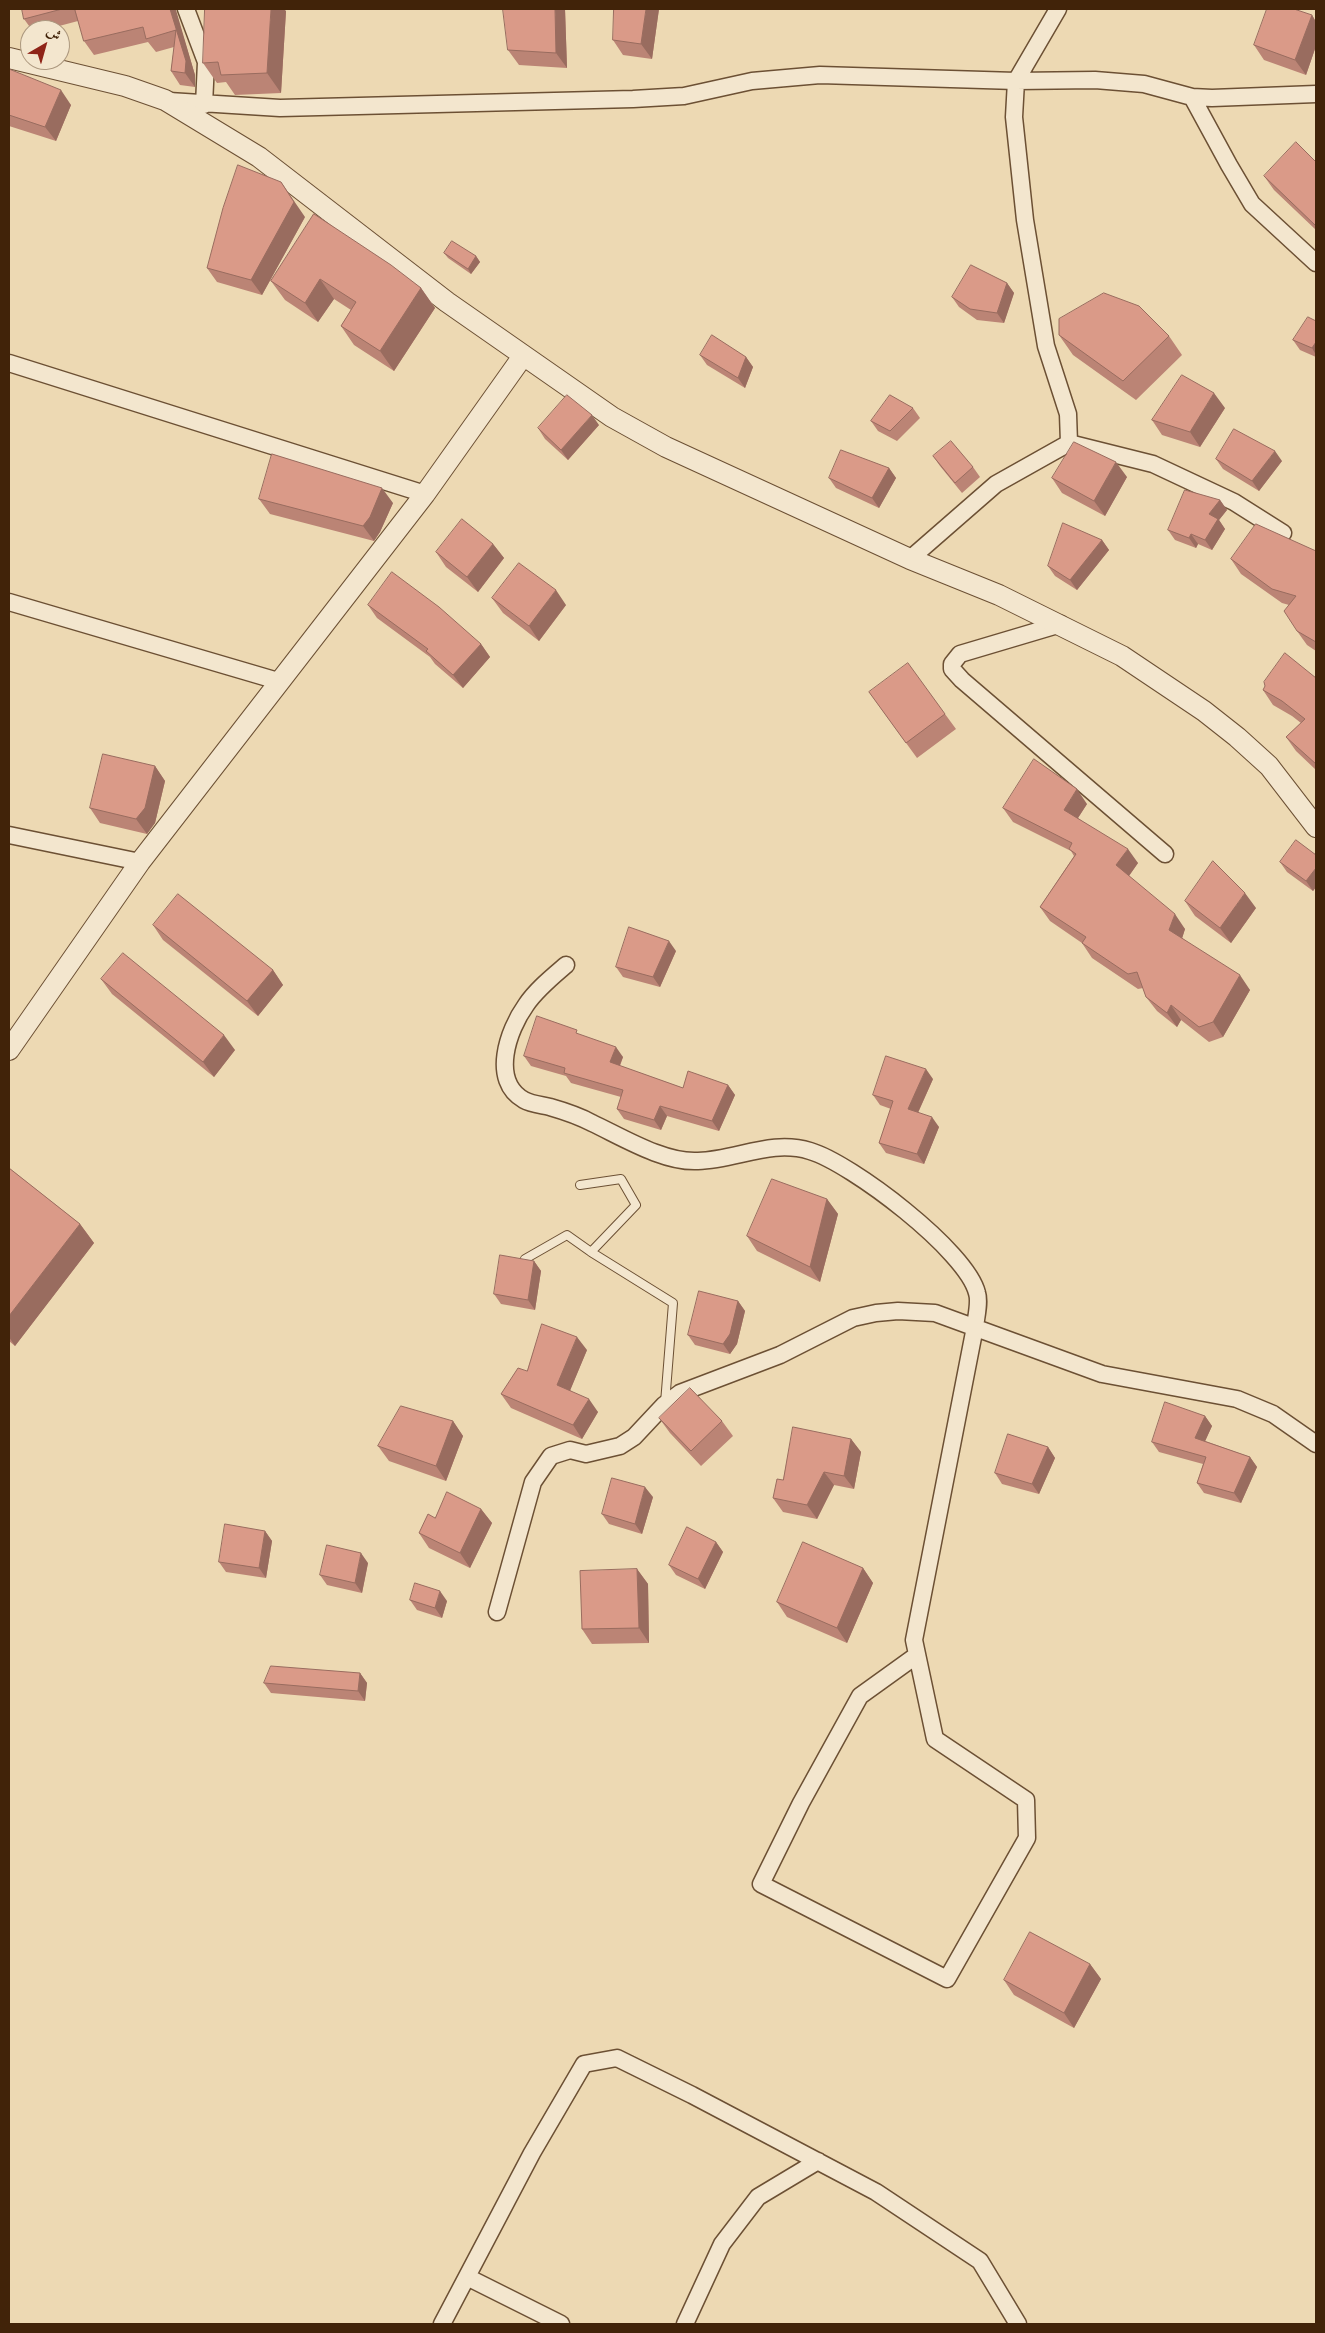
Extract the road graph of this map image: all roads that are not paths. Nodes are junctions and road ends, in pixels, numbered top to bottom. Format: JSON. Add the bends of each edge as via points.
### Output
{"nodes":[{"id":1,"x":186,"y":9,"type":"edge"},
{"id":2,"x":1058,"y":9,"type":"edge"},
{"id":3,"x":9,"y":58,"type":"edge"},
{"id":4,"x":1016,"y":81,"type":"junction"},
{"id":5,"x":1316,"y":94,"type":"edge"},
{"id":6,"x":1192,"y":97,"type":"junction"},
{"id":7,"x":164,"y":100,"type":"junction"},
{"id":8,"x":204,"y":105,"type":"junction"},
{"id":9,"x":1316,"y":263,"type":"edge"},
{"id":10,"x":523,"y":356,"type":"junction"},
{"id":11,"x":9,"y":363,"type":"edge"},
{"id":12,"x":1069,"y":443,"type":"junction"},
{"id":13,"x":425,"y":494,"type":"junction"},
{"id":14,"x":1283,"y":533,"type":"dead end"},
{"id":15,"x":910,"y":559,"type":"junction"},
{"id":16,"x":9,"y":602,"type":"edge"},
{"id":17,"x":1061,"y":624,"type":"junction"},
{"id":18,"x":278,"y":681,"type":"junction"},
{"id":19,"x":1316,"y":827,"type":"edge"},
{"id":20,"x":9,"y":835,"type":"edge"},
{"id":21,"x":1165,"y":854,"type":"dead end"},
{"id":22,"x":140,"y":862,"type":"junction"},
{"id":23,"x":566,"y":965,"type":"dead end"},
{"id":24,"x":9,"y":1050,"type":"edge"},
{"id":25,"x":580,"y":1186,"type":"dead end"},
{"id":26,"x":590,"y":1252,"type":"junction"},
{"id":27,"x":525,"y":1259,"type":"edge"},
{"id":28,"x":975,"y":1327,"type":"junction"},
{"id":29,"x":664,"y":1405,"type":"junction"},
{"id":30,"x":1316,"y":1444,"type":"edge"},
{"id":31,"x":497,"y":1612,"type":"dead end"},
{"id":32,"x":917,"y":1655,"type":"junction"},
{"id":33,"x":818,"y":2161,"type":"junction"},
{"id":34,"x":467,"y":2277,"type":"junction"},
{"id":35,"x":442,"y":2324,"type":"edge"},
{"id":36,"x":561,"y":2324,"type":"edge"},
{"id":37,"x":685,"y":2324,"type":"edge"},
{"id":38,"x":1018,"y":2324,"type":"edge"}],
"edges":[{"from":1,"to":8,"type":"street","via":[[206,62]]},
{"from":2,"to":4,"type":"street"},
{"from":3,"to":7,"type":"street","via":[[125,86]]},
{"from":4,"to":6,"type":"street","via":[[1095,80],[1144,84]]},
{"from":4,"to":8,"type":"street","via":[[820,75],[752,82],[684,96],[633,99],[280,108]]},
{"from":4,"to":12,"type":"street","via":[[1016,142],[1025,220],[1046,346],[1068,414]]},
{"from":5,"to":6,"type":"street"},
{"from":6,"to":9,"type":"street","via":[[1252,204]]},
{"from":7,"to":8,"type":"street"},
{"from":7,"to":10,"type":"street","via":[[259,157],[447,302]]},
{"from":10,"to":13,"type":"street"},
{"from":10,"to":15,"type":"street","via":[[612,417],[666,447]]},
{"from":11,"to":13,"type":"street"},
{"from":12,"to":14,"type":"street","via":[[1153,464],[1234,502]]},
{"from":12,"to":15,"type":"street","via":[[996,484]]},
{"from":13,"to":18,"type":"street"},
{"from":15,"to":17,"type":"street"},
{"from":16,"to":18,"type":"street"},
{"from":17,"to":19,"type":"street","via":[[1122,656],[1204,711],[1269,766]]},
{"from":17,"to":21,"type":"street","via":[[960,654],[952,669]]},
{"from":18,"to":22,"type":"street"},
{"from":20,"to":22,"type":"street"},
{"from":22,"to":24,"type":"street"},
{"from":23,"to":28,"type":"street","via":[[526,1004],[517,1020],[505,1068],[512,1089],[525,1100],[592,1122],[622,1139],[664,1155],[697,1162],[769,1147],[790,1147],[834,1161],[934,1234],[964,1268],[978,1293]]},
{"from":25,"to":26,"type":"lane","via":[[621,1179],[636,1205]]},
{"from":26,"to":27,"type":"lane","via":[[567,1235]]},
{"from":26,"to":29,"type":"lane","via":[[673,1303]]},
{"from":28,"to":29,"type":"street","via":[[935,1313],[898,1311],[853,1318],[780,1355],[680,1393]]},
{"from":28,"to":30,"type":"street","via":[[1102,1374],[1237,1399],[1273,1414]]},
{"from":28,"to":32,"type":"street","via":[[914,1640]]},
{"from":29,"to":31,"type":"street","via":[[634,1437],[620,1446],[586,1454],[570,1450],[551,1456],[533,1482]]},
{"from":32,"to":32,"type":"street","via":[[935,1739],[1026,1800],[1027,1838],[947,1979],[761,1884],[860,1696]]},
{"from":33,"to":34,"type":"street","via":[[617,2058],[584,2064],[532,2153]]},
{"from":33,"to":37,"type":"street","via":[[758,2197],[722,2244]]},
{"from":33,"to":38,"type":"street","via":[[876,2192],[980,2261]]},
{"from":34,"to":35,"type":"street"},
{"from":34,"to":36,"type":"street"}]}
